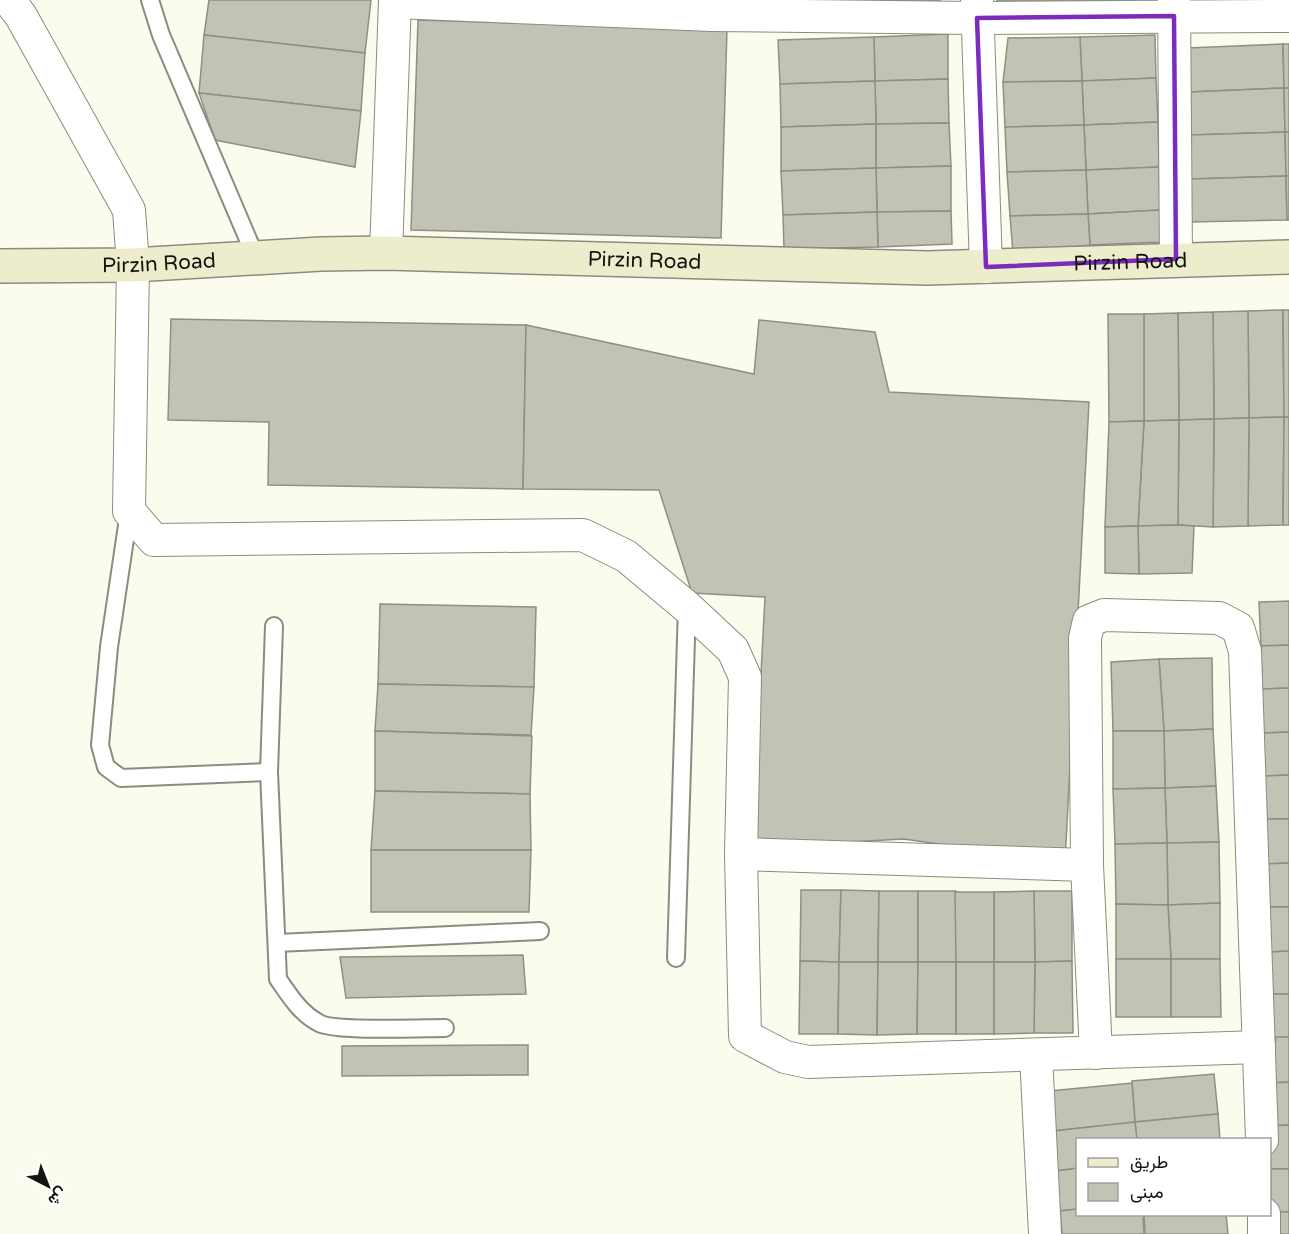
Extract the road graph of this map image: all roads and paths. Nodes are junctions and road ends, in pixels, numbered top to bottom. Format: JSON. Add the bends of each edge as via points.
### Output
{"nodes":[{"id":1,"x":9,"y":0,"type":"edge"},
{"id":2,"x":150,"y":0,"type":"edge"},
{"id":3,"x":395,"y":1,"type":"edge"},
{"id":4,"x":712,"y":8,"type":"edge"},
{"id":5,"x":1174,"y":8,"type":"edge"},
{"id":6,"x":977,"y":9,"type":"edge"},
{"id":7,"x":1289,"y":16,"type":"edge"},
{"id":8,"x":386,"y":253,"type":"junction"},
{"id":9,"x":1289,"y":257,"type":"edge"},
{"id":10,"x":256,"y":258,"type":"junction"},
{"id":11,"x":1176,"y":259,"type":"junction"},
{"id":12,"x":133,"y":265,"type":"junction"},
{"id":13,"x":0,"y":266,"type":"edge"},
{"id":14,"x":986,"y":267,"type":"junction"},
{"id":15,"x":129,"y":511,"type":"junction"},
{"id":16,"x":687,"y":607,"type":"junction"},
{"id":17,"x":274,"y":626,"type":"dead end"},
{"id":18,"x":269,"y":772,"type":"junction"},
{"id":19,"x":741,"y":854,"type":"junction"},
{"id":20,"x":1087,"y":865,"type":"junction"},
{"id":21,"x":540,"y":931,"type":"dead end"},
{"id":22,"x":277,"y":943,"type":"junction"},
{"id":23,"x":676,"y":958,"type":"dead end"},
{"id":24,"x":445,"y":1028,"type":"dead end"},
{"id":25,"x":1259,"y":1047,"type":"junction"},
{"id":26,"x":1096,"y":1053,"type":"junction"},
{"id":27,"x":1036,"y":1055,"type":"junction"},
{"id":28,"x":1262,"y":1138,"type":"edge"},
{"id":29,"x":1264,"y":1216,"type":"edge"},
{"id":30,"x":1044,"y":1234,"type":"edge"},
{"id":31,"x":1264,"y":1234,"type":"edge"}],
"edges":[{"from":1,"to":12,"type":"street","via":[[129,210]]},
{"from":2,"to":10,"type":"lane","via":[[161,35]]},
{"from":3,"to":4,"type":"street"},
{"from":3,"to":8,"type":"street"},
{"from":4,"to":6,"type":"street"},
{"from":5,"to":6,"type":"street"},
{"from":5,"to":7,"type":"street"},
{"from":5,"to":11,"type":"street"},
{"from":6,"to":14,"type":"street"},
{"from":8,"to":10,"type":"street","name":"Pirzin Road"},
{"from":8,"to":14,"type":"street","name":"Pirzin Road","via":[[868,268]]},
{"from":9,"to":11,"type":"street","name":"Pirzin Road"},
{"from":10,"to":12,"type":"street","name":"Pirzin Road"},
{"from":11,"to":14,"type":"street","name":"Pirzin Road"},
{"from":12,"to":13,"type":"street","name":"Pirzin Road"},
{"from":12,"to":15,"type":"street"},
{"from":15,"to":16,"type":"street","via":[[154,540],[583,536],[626,556]]},
{"from":15,"to":18,"type":"lane","via":[[109,647],[100,745],[106,767],[121,778]]},
{"from":16,"to":19,"type":"street","via":[[733,650],[745,677]]},
{"from":16,"to":23,"type":"lane"},
{"from":17,"to":18,"type":"lane"},
{"from":18,"to":22,"type":"lane"},
{"from":19,"to":20,"type":"street"},
{"from":19,"to":27,"type":"street","via":[[745,1036],[785,1057],[808,1062]]},
{"from":20,"to":25,"type":"street","via":[[1085,638],[1089,621],[1104,615],[1219,618],[1238,628],[1245,651]]},
{"from":20,"to":26,"type":"street"},
{"from":21,"to":22,"type":"lane"},
{"from":22,"to":24,"type":"lane","via":[[278,979],[297,1006],[321,1024]]},
{"from":25,"to":26,"type":"street"},
{"from":25,"to":28,"type":"street"},
{"from":26,"to":27,"type":"street"},
{"from":27,"to":30,"type":"street"},
{"from":29,"to":31,"type":"street"}]}
